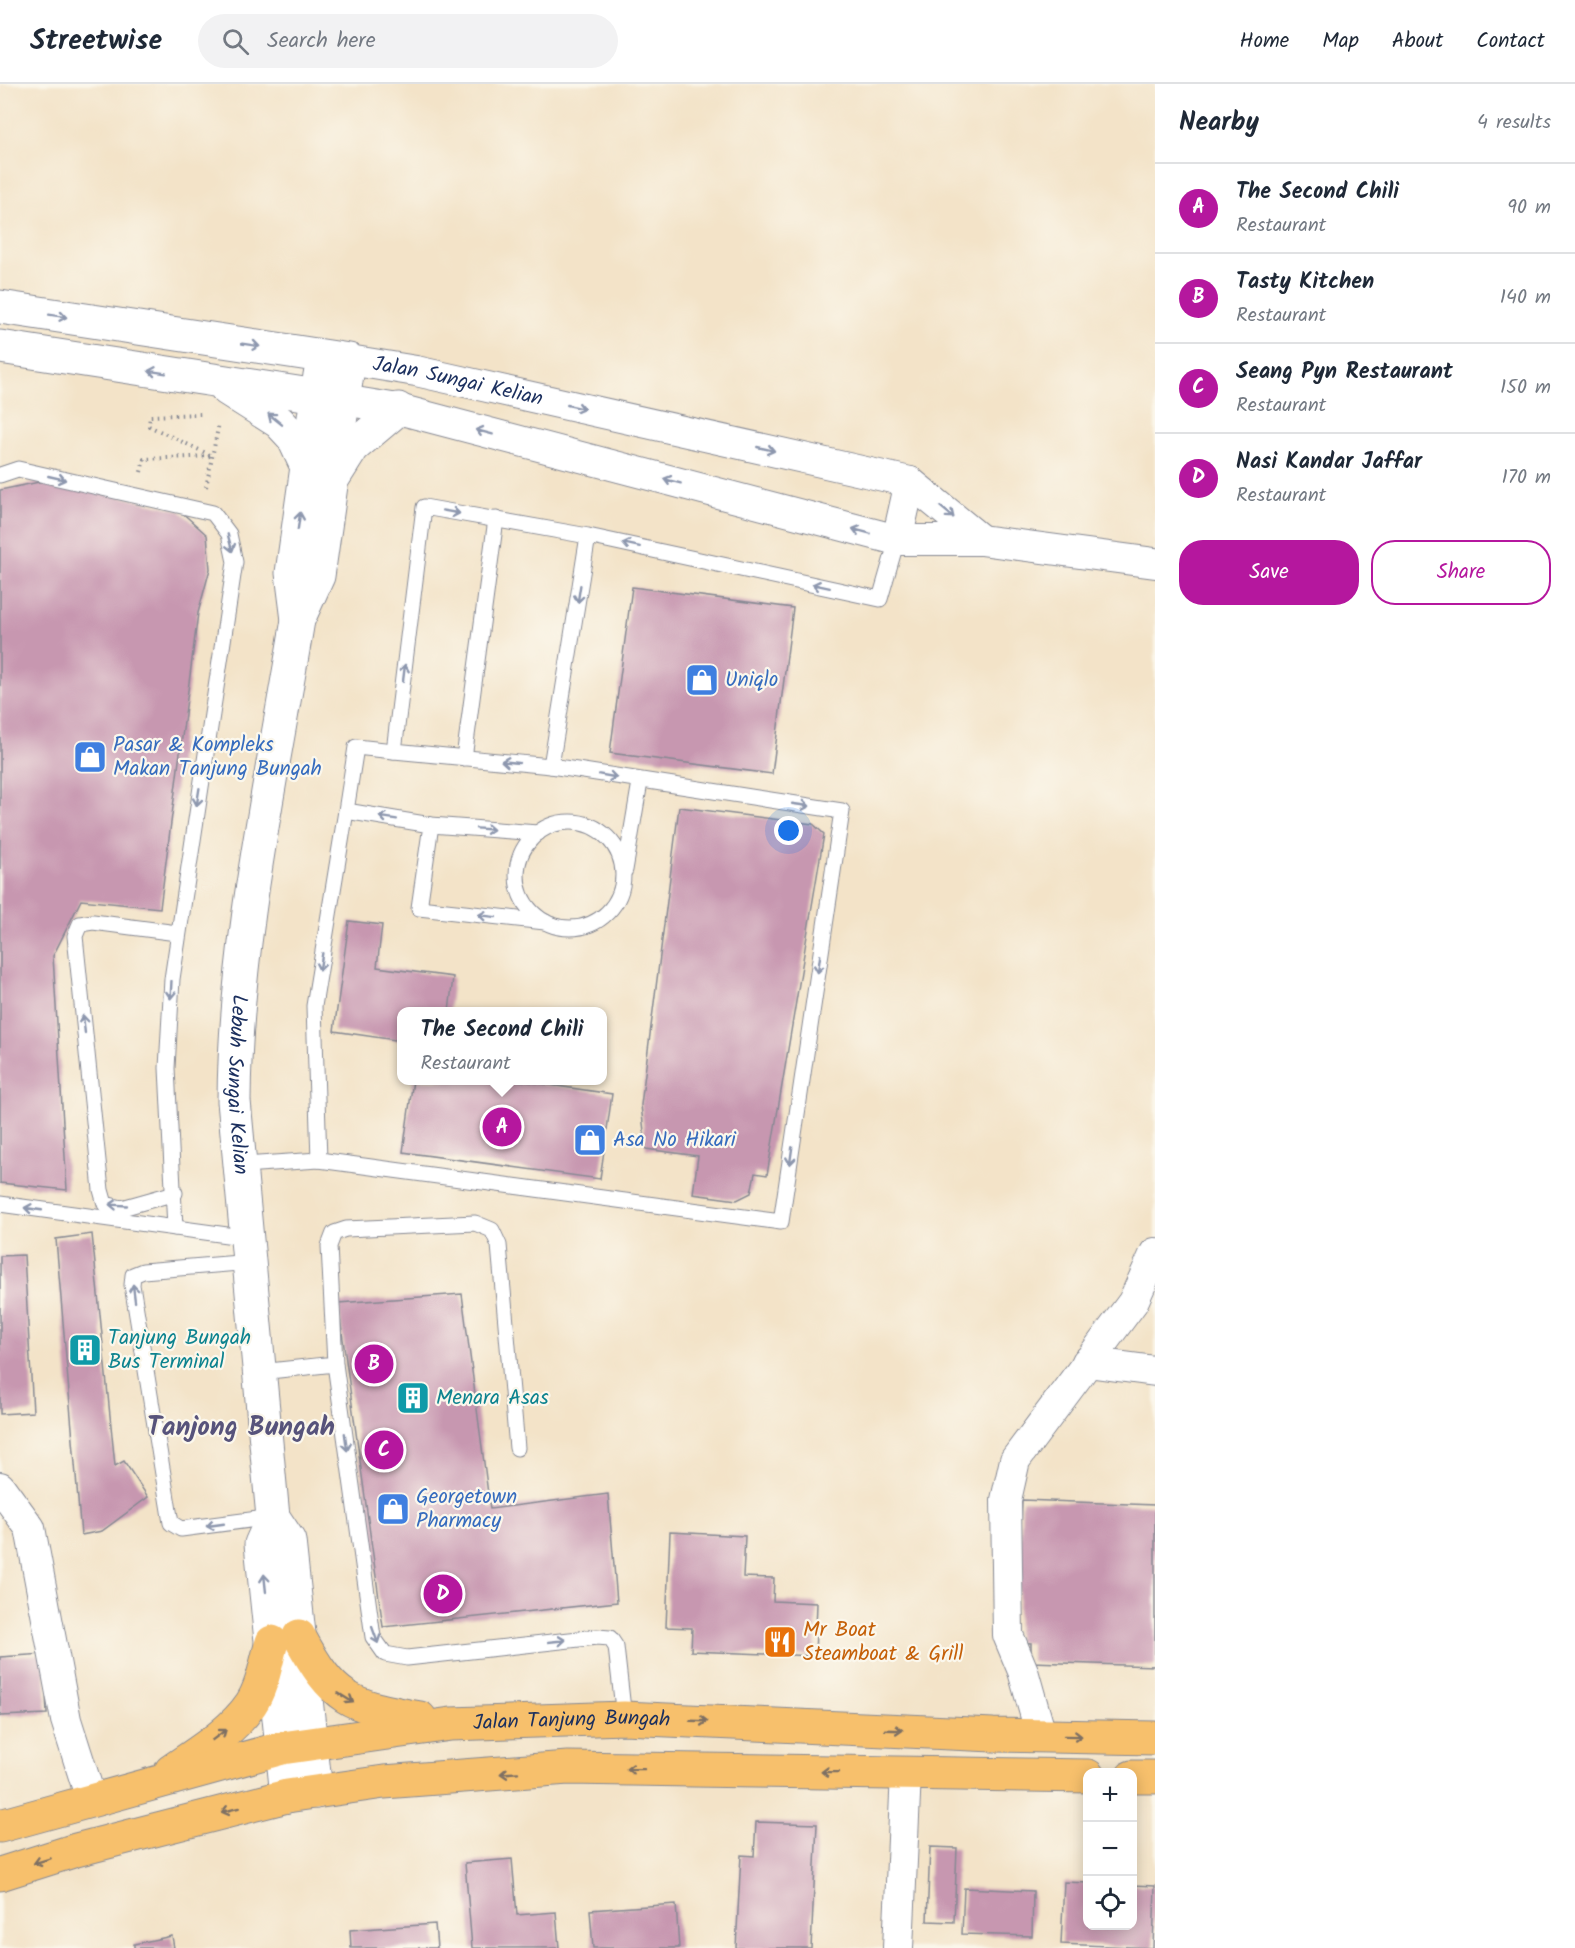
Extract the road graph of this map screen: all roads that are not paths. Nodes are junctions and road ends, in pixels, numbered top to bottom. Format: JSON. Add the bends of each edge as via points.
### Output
{"nodes":[{"id":1,"x":0,"y":307,"type":"edge"},
{"id":2,"x":0,"y":347,"type":"edge"},
{"id":3,"x":335,"y":358,"type":"junction"},
{"id":4,"x":221,"y":394,"type":"junction"},
{"id":5,"x":330,"y":398,"type":"junction"},
{"id":6,"x":398,"y":409,"type":"junction"},
{"id":7,"x":319,"y":474,"type":"junction"},
{"id":8,"x":0,"y":475,"type":"edge"},
{"id":9,"x":910,"y":482,"type":"junction"},
{"id":10,"x":496,"y":519,"type":"junction"},
{"id":11,"x":588,"y":536,"type":"junction"},
{"id":12,"x":897,"y":540,"type":"junction"},
{"id":13,"x":981,"y":540,"type":"junction"},
{"id":14,"x":1155,"y":563,"type":"edge"},
{"id":15,"x":394,"y":751,"type":"junction"},
{"id":16,"x":464,"y":758,"type":"junction"},
{"id":17,"x":551,"y":766,"type":"junction"},
{"id":18,"x":640,"y":782,"type":"junction"},
{"id":19,"x":346,"y":811,"type":"junction"},
{"id":20,"x":431,"y":825,"type":"junction"},
{"id":21,"x":538,"y":833,"type":"junction"},
{"id":22,"x":624,"y":879,"type":"junction"},
{"id":23,"x":545,"y":922,"type":"junction"},
{"id":24,"x":177,"y":933,"type":"junction"},
{"id":25,"x":319,"y":1160,"type":"junction"},
{"id":26,"x":242,"y":1165,"type":"junction"},
{"id":27,"x":175,"y":1193,"type":"junction"},
{"id":28,"x":0,"y":1204,"type":"edge"},
{"id":29,"x":175,"y":1228,"type":"junction"},
{"id":30,"x":250,"y":1250,"type":"junction"},
{"id":31,"x":1155,"y":1253,"type":"edge"},
{"id":32,"x":1087,"y":1362,"type":"junction"},
{"id":33,"x":335,"y":1364,"type":"junction"},
{"id":34,"x":1155,"y":1371,"type":"edge"},
{"id":35,"x":260,"y":1372,"type":"junction"},
{"id":36,"x":517,"y":1448,"type":"dead end"},
{"id":37,"x":0,"y":1486,"type":"edge"},
{"id":38,"x":273,"y":1517,"type":"junction"},
{"id":39,"x":285,"y":1639,"type":"junction"},
{"id":40,"x":624,"y":1718,"type":"junction"},
{"id":41,"x":452,"y":1724,"type":"junction"},
{"id":42,"x":1041,"y":1735,"type":"junction"},
{"id":43,"x":1155,"y":1738,"type":"edge"},
{"id":44,"x":296,"y":1745,"type":"junction"},
{"id":45,"x":906,"y":1773,"type":"junction"},
{"id":46,"x":1083,"y":1776,"type":"edge"},
{"id":47,"x":1137,"y":1777,"type":"edge"},
{"id":48,"x":1155,"y":1777,"type":"edge"},
{"id":49,"x":155,"y":1782,"type":"junction"},
{"id":50,"x":301,"y":1794,"type":"junction"},
{"id":51,"x":92,"y":1799,"type":"junction"},
{"id":52,"x":0,"y":1826,"type":"edge"},
{"id":53,"x":1,"y":1874,"type":"edge"},
{"id":54,"x":898,"y":1948,"type":"edge"}],
"edges":[{"from":1,"to":3,"type":"street","name":"Jalan Sungai Kelian","one_way":true},
{"from":4,"to":2,"type":"street","name":"Jalan Sungai Kelian","one_way":true},
{"from":3,"to":5,"type":"street","name":"Lebuh Sungai Kelian"},
{"from":3,"to":9,"type":"street","name":"Jalan Sungai Kelian","one_way":true,"via":[[416,371]]},
{"from":4,"to":5,"type":"street","name":"Jalan Sungai Kelian"},
{"from":7,"to":4,"type":"street","one_way":true,"via":[[279,422]]},
{"from":5,"to":6,"type":"street","name":"Jalan Sungai Kelian"},
{"from":5,"to":7,"type":"street","name":"Lebuh Sungai Kelian"},
{"from":6,"to":7,"type":"street"},
{"from":12,"to":6,"type":"street","name":"Jalan Sungai Kelian","one_way":true},
{"from":7,"to":26,"type":"street","name":"Lebuh Sungai Kelian","via":[[292,573],[298,620],[239,983],[234,1101]]},
{"from":8,"to":24,"type":"lane","one_way":true,"via":[[18,469],[213,513],[229,534],[235,562]]},
{"from":9,"to":12,"type":"street"},
{"from":9,"to":13,"type":"street","name":"Jalan Sungai Kelian","one_way":true},
{"from":10,"to":11,"type":"lane"},
{"from":15,"to":10,"type":"lane","one_way":true,"via":[[424,507]]},
{"from":10,"to":16,"type":"lane"},
{"from":12,"to":11,"type":"lane","one_way":true,"via":[[880,599]]},
{"from":11,"to":17,"type":"lane","one_way":true},
{"from":12,"to":13,"type":"street","name":"Jalan Sungai Kelian"},
{"from":13,"to":14,"type":"street"},
{"from":15,"to":16,"type":"lane"},
{"from":15,"to":19,"type":"lane","via":[[356,747]]},
{"from":17,"to":16,"type":"lane","one_way":true},
{"from":17,"to":18,"type":"lane","one_way":true},
{"from":18,"to":22,"type":"lane"},
{"from":18,"to":25,"type":"lane","one_way":true,"via":[[842,811],[781,1222]]},
{"from":20,"to":19,"type":"lane","one_way":true},
{"from":19,"to":25,"type":"lane","one_way":true,"via":[[314,1006]]},
{"from":20,"to":21,"type":"lane","one_way":true},
{"from":23,"to":20,"type":"lane","one_way":true,"via":[[419,908]]},
{"from":21,"to":22,"type":"lane","via":[[571,822],[603,833],[622,861]]},
{"from":21,"to":23,"type":"lane","via":[[526,845],[517,879],[531,912]]},
{"from":22,"to":23,"type":"lane","via":[[620,896],[597,921],[580,928],[562,928]]},
{"from":24,"to":27,"type":"lane","one_way":true,"via":[[167,1068]]},
{"from":27,"to":24,"type":"lane","one_way":true,"via":[[122,1208],[105,1204],[75,936],[80,924],[93,922]]},
{"from":25,"to":26,"type":"lane"},
{"from":26,"to":30,"type":"street","name":"Lebuh Sungai Kelian"},
{"from":27,"to":29,"type":"lane"},
{"from":29,"to":28,"type":"lane","one_way":true},
{"from":29,"to":30,"type":"lane"},
{"from":30,"to":35,"type":"street","name":"Lebuh Sungai Kelian"},
{"from":38,"to":30,"type":"lane","one_way":true,"via":[[181,1529],[171,1523],[132,1285],[133,1275],[142,1271]]},
{"from":31,"to":32,"type":"street","via":[[1133,1302]]},
{"from":32,"to":34,"type":"street"},
{"from":32,"to":42,"type":"street","via":[[1015,1460],[1006,1500],[1008,1635]]},
{"from":33,"to":35,"type":"lane"},
{"from":33,"to":36,"type":"lane","via":[[329,1246],[334,1233],[346,1229],[475,1223],[492,1230],[499,1245]]},
{"from":33,"to":40,"type":"lane","one_way":true,"via":[[373,1636],[385,1654],[407,1658],[610,1638],[616,1647]]},
{"from":35,"to":38,"type":"street","name":"Lebuh Sungai Kelian"},
{"from":37,"to":51,"type":"street","via":[[30,1528],[66,1720]]},
{"from":38,"to":39,"type":"street","name":"Lebuh Sungai Kelian","via":[[261,1544]]},
{"from":39,"to":41,"type":"main road","one_way":true,"via":[[345,1699],[369,1709]]},
{"from":39,"to":44,"type":"street","name":"Lebuh Sungai Kelian"},
{"from":49,"to":39,"type":"main road","one_way":true,"via":[[230,1727],[251,1704]]},
{"from":40,"to":41,"type":"main road","name":"Jalan Tanjung Bungah"},
{"from":40,"to":42,"type":"main road","name":"Jalan Tanjung Bungah","one_way":true},
{"from":41,"to":44,"type":"main road","name":"Jalan Tanjung Bungah"},
{"from":42,"to":43,"type":"main road","name":"Jalan Tanjung Bungah","one_way":true},
{"from":44,"to":49,"type":"main road","name":"Jalan Tanjung Bungah"},
{"from":44,"to":50,"type":"street","name":"Lebuh Sungai Kelian"},
{"from":45,"to":46,"type":"main road"},
{"from":45,"to":50,"type":"main road","one_way":true,"via":[[568,1768],[384,1782]]},
{"from":45,"to":54,"type":"street"},
{"from":47,"to":48,"type":"main road"},
{"from":49,"to":51,"type":"main road","name":"Jalan Tanjung Bungah"},
{"from":50,"to":53,"type":"main road","one_way":true,"via":[[76,1850]]},
{"from":51,"to":52,"type":"main road","name":"Jalan Tanjung Bungah"}]}
